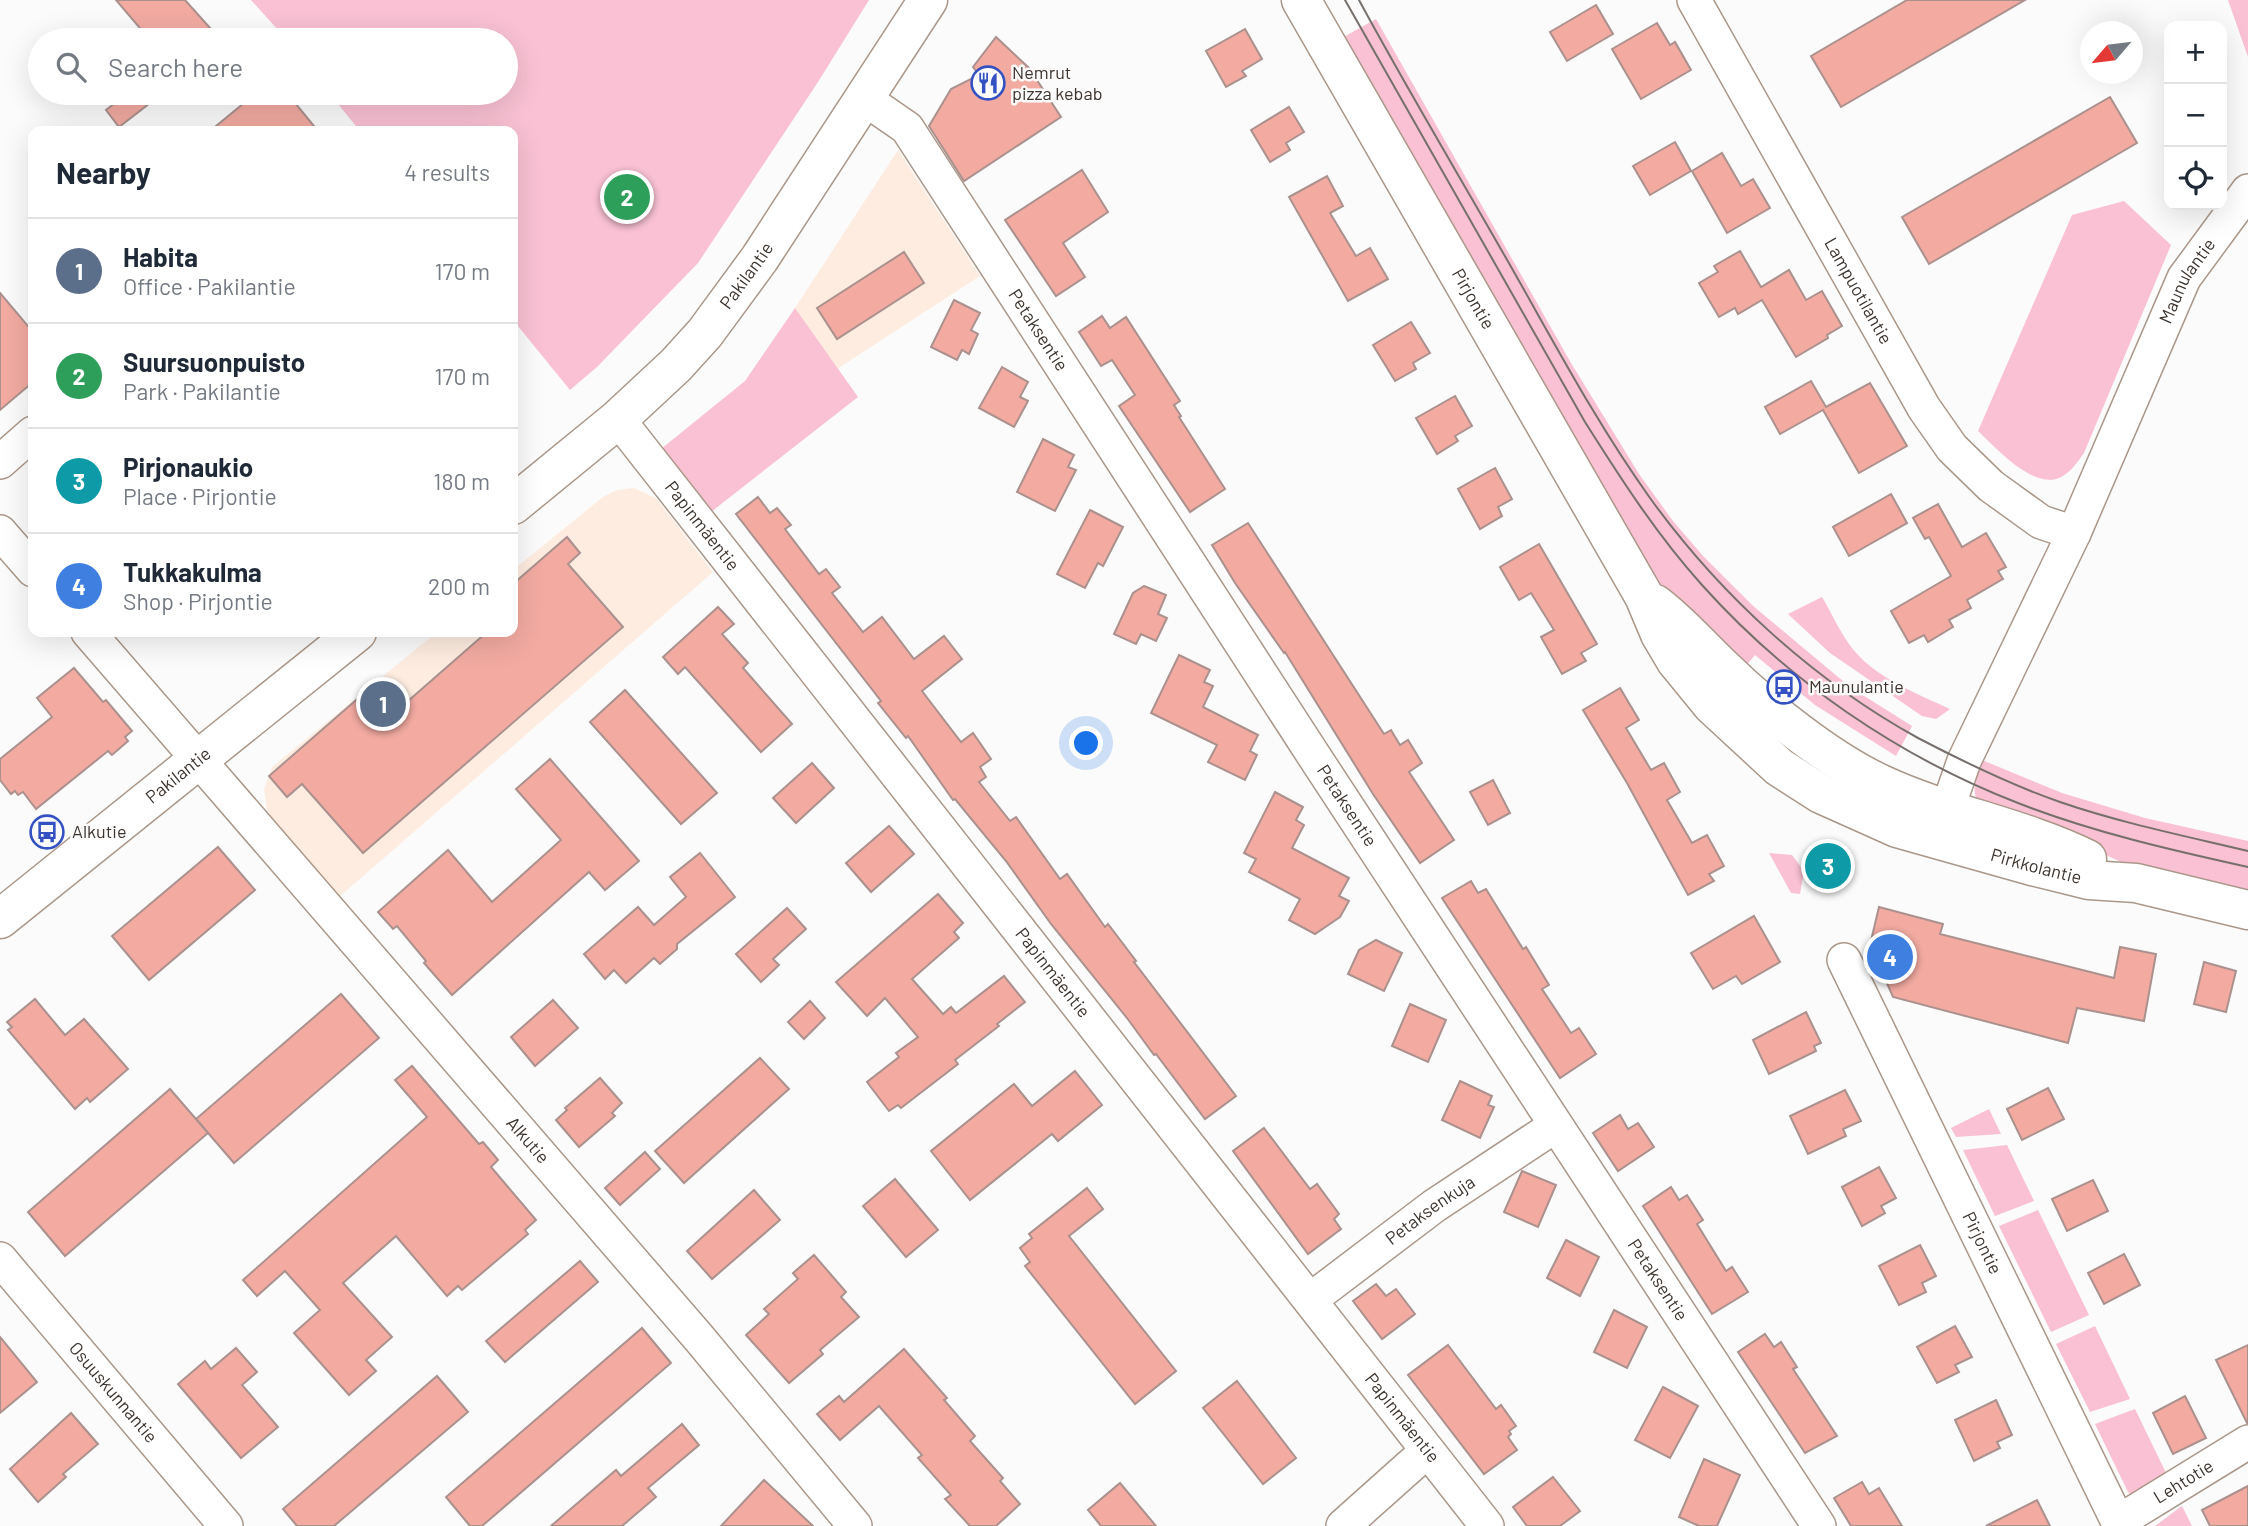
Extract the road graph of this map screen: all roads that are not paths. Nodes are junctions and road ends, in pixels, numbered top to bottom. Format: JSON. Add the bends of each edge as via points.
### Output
{"nodes":[{"id":1,"x":928,"y":0,"type":"edge"},
{"id":2,"x":1301,"y":0,"type":"edge"},
{"id":3,"x":1694,"y":0,"type":"edge"},
{"id":4,"x":865,"y":99,"type":"junction"},
{"id":5,"x":2248,"y":191,"type":"edge"},
{"id":6,"x":618,"y":419,"type":"junction"},
{"id":7,"x":28,"y":437,"type":"edge"},
{"id":8,"x":0,"y":462,"type":"edge"},
{"id":9,"x":518,"y":501,"type":"edge"},
{"id":10,"x":0,"y":532,"type":"edge"},
{"id":11,"x":2074,"y":533,"type":"junction"},
{"id":12,"x":28,"y":564,"type":"edge"},
{"id":13,"x":92,"y":637,"type":"edge"},
{"id":14,"x":351,"y":637,"type":"edge"},
{"id":15,"x":197,"y":759,"type":"junction"},
{"id":16,"x":1942,"y":823,"type":"junction"},
{"id":17,"x":2248,"y":910,"type":"edge"},
{"id":18,"x":0,"y":919,"type":"edge"},
{"id":19,"x":1844,"y":960,"type":"dead end"},
{"id":20,"x":1555,"y":1126,"type":"junction"},
{"id":21,"x":0,"y":1259,"type":"edge"},
{"id":22,"x":1310,"y":1300,"type":"junction"},
{"id":23,"x":2248,"y":1442,"type":"edge"},
{"id":24,"x":1427,"y":1451,"type":"junction"},
{"id":25,"x":2119,"y":1524,"type":"edge"},
{"id":26,"x":226,"y":1526,"type":"edge"},
{"id":27,"x":855,"y":1526,"type":"edge"},
{"id":28,"x":1343,"y":1526,"type":"edge"},
{"id":29,"x":1487,"y":1526,"type":"edge"},
{"id":30,"x":1819,"y":1526,"type":"edge"}],
"edges":[{"from":1,"to":4,"type":"main road","name":"Pakilantie"},
{"from":2,"to":16,"type":"main road","name":"Pirjontie","via":[[1644,596],[1660,634],[1695,686],[1771,760],[1802,782],[1897,828]]},
{"from":3,"to":11,"type":"street","name":"Lampuotilantie","via":[[1924,408],[1952,448],[1991,486],[2041,522]]},
{"from":4,"to":6,"type":"main road","name":"Pakilantie","via":[[705,333]]},
{"from":4,"to":20,"type":"street","name":"Petaksentie","via":[[907,128]]},
{"from":5,"to":11,"type":"street","name":"Maunulantie","via":[[2184,278]]},
{"from":6,"to":9,"type":"main road","name":"Pakilantie"},
{"from":6,"to":22,"type":"street","name":"Papinmäentie"},
{"from":7,"to":8,"type":"street"},
{"from":10,"to":12,"type":"street"},
{"from":11,"to":16,"type":"street","name":"Maunulantie","via":[[1986,710]]},
{"from":13,"to":15,"type":"street","name":"Alkutie"},
{"from":14,"to":15,"type":"main road","name":"Pakilantie"},
{"from":15,"to":18,"type":"main road","name":"Pakilantie"},
{"from":15,"to":27,"type":"street","name":"Alkutie","via":[[699,1338]]},
{"from":16,"to":17,"type":"main road","name":"Pirkkolantie","via":[[2032,866],[2089,880],[2136,883]]},
{"from":19,"to":25,"type":"street","name":"Pirjontie"},
{"from":20,"to":22,"type":"street","name":"Petaksenkuja","via":[[1434,1206]]},
{"from":20,"to":30,"type":"street","name":"Petaksentie"},
{"from":21,"to":26,"type":"street","name":"Osuuskunnantie"},
{"from":22,"to":24,"type":"street","name":"Papinmäentie"},
{"from":23,"to":25,"type":"street","name":"Lehtotie"},
{"from":24,"to":28,"type":"street"},
{"from":24,"to":29,"type":"street","name":"Papinmäentie"}]}
